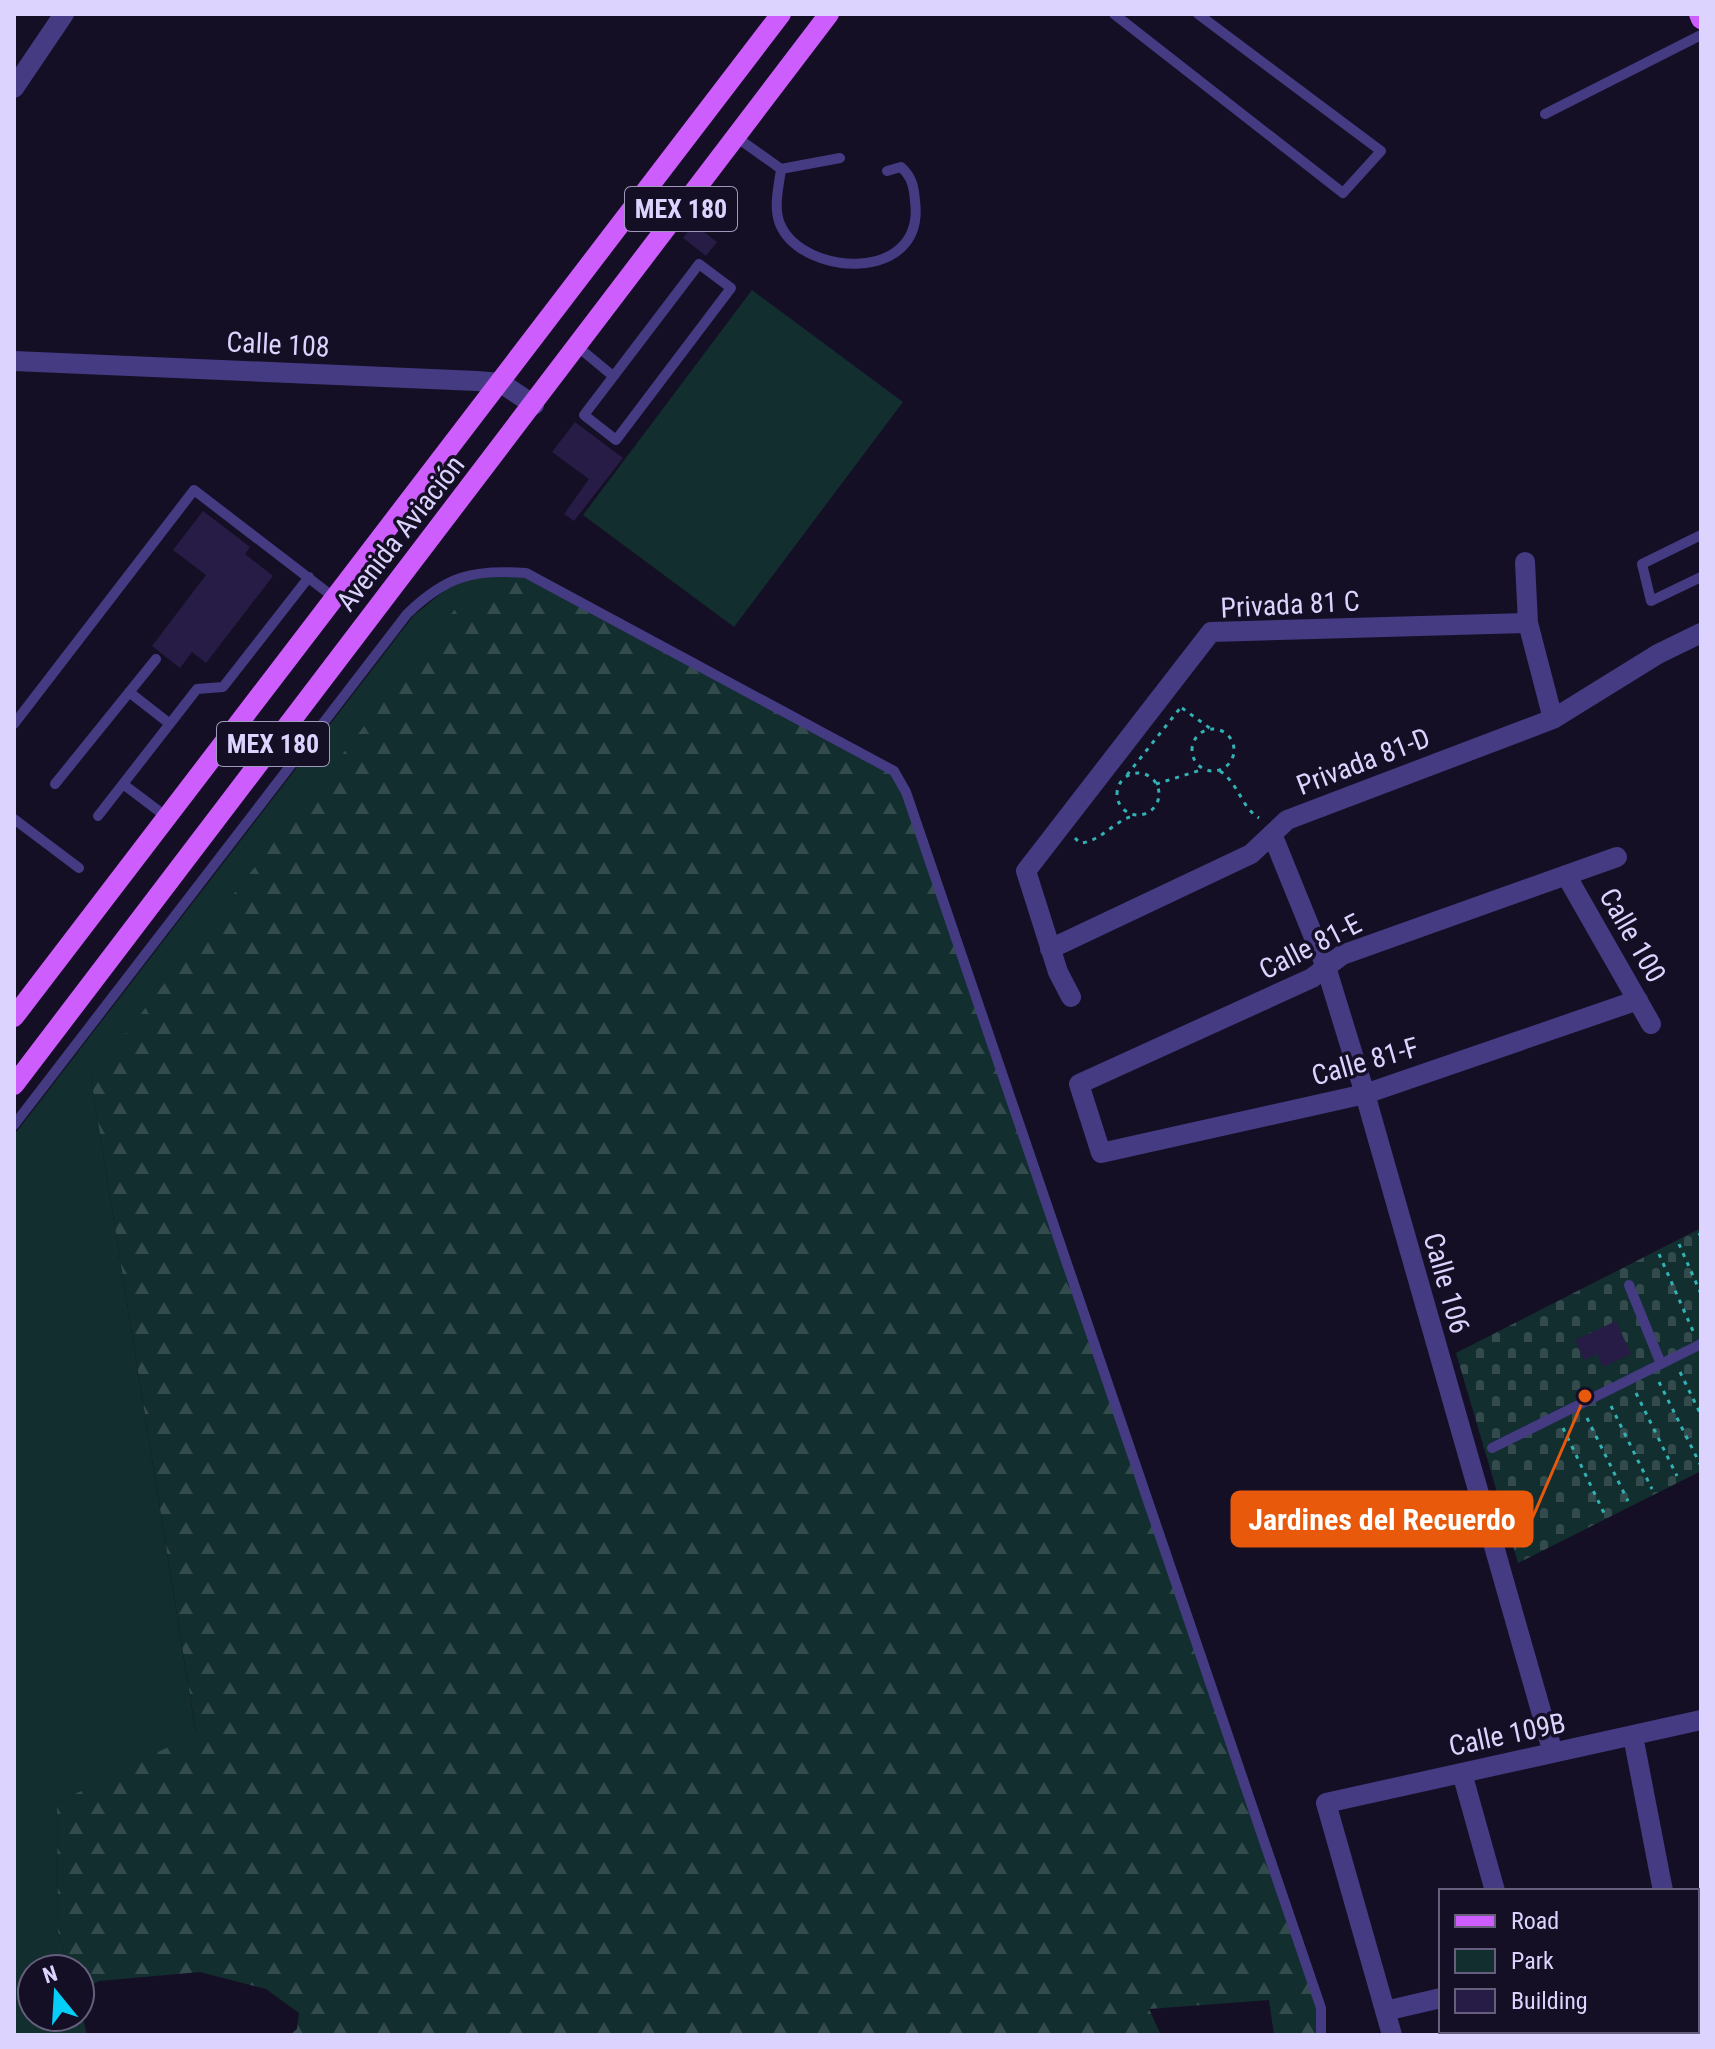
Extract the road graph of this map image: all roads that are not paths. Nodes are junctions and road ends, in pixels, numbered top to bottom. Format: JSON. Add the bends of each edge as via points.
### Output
{"nodes":[{"id":1,"x":64,"y":14,"type":"edge"},
{"id":2,"x":781,"y":14,"type":"edge"},
{"id":3,"x":829,"y":14,"type":"edge"},
{"id":4,"x":1114,"y":14,"type":"edge"},
{"id":5,"x":1198,"y":14,"type":"edge"},
{"id":6,"x":1701,"y":35,"type":"edge"},
{"id":7,"x":14,"y":88,"type":"edge"},
{"id":8,"x":1545,"y":114,"type":"dead end"},
{"id":9,"x":705,"y":115,"type":"junction"},
{"id":10,"x":736,"y":137,"type":"junction"},
{"id":11,"x":840,"y":158,"type":"dead end"},
{"id":12,"x":781,"y":169,"type":"junction"},
{"id":13,"x":887,"y":171,"type":"dead end"},
{"id":14,"x":578,"y":347,"type":"junction"},
{"id":15,"x":14,"y":361,"type":"edge"},
{"id":16,"x":613,"y":376,"type":"junction"},
{"id":17,"x":501,"y":383,"type":"junction"},
{"id":18,"x":534,"y":405,"type":"junction"},
{"id":19,"x":1701,"y":535,"type":"edge"},
{"id":20,"x":1525,"y":562,"type":"dead end"},
{"id":21,"x":309,"y":577,"type":"junction"},
{"id":22,"x":1701,"y":577,"type":"edge"},
{"id":23,"x":336,"y":599,"type":"junction"},
{"id":24,"x":1528,"y":623,"type":"junction"},
{"id":25,"x":1701,"y":633,"type":"edge"},
{"id":26,"x":156,"y":659,"type":"dead end"},
{"id":27,"x":129,"y":692,"type":"junction"},
{"id":28,"x":1553,"y":719,"type":"junction"},
{"id":29,"x":14,"y":724,"type":"edge"},
{"id":30,"x":170,"y":724,"type":"junction"},
{"id":31,"x":55,"y":784,"type":"dead end"},
{"id":32,"x":123,"y":784,"type":"junction"},
{"id":33,"x":98,"y":816,"type":"dead end"},
{"id":34,"x":168,"y":818,"type":"junction"},
{"id":35,"x":14,"y":819,"type":"edge"},
{"id":36,"x":1266,"y":826,"type":"junction"},
{"id":37,"x":1617,"y":857,"type":"dead end"},
{"id":38,"x":79,"y":868,"type":"dead end"},
{"id":39,"x":1566,"y":875,"type":"junction"},
{"id":40,"x":1050,"y":949,"type":"junction"},
{"id":41,"x":1326,"y":967,"type":"junction"},
{"id":42,"x":1071,"y":997,"type":"dead end"},
{"id":43,"x":1638,"y":1000,"type":"junction"},
{"id":44,"x":14,"y":1017,"type":"edge"},
{"id":45,"x":1651,"y":1024,"type":"dead end"},
{"id":46,"x":14,"y":1085,"type":"edge"},
{"id":47,"x":1365,"y":1094,"type":"junction"},
{"id":48,"x":14,"y":1125,"type":"edge"},
{"id":49,"x":1101,"y":1153,"type":"joint"},
{"id":50,"x":1629,"y":1285,"type":"dead end"},
{"id":51,"x":1701,"y":1344,"type":"edge"},
{"id":52,"x":1661,"y":1364,"type":"junction"},
{"id":53,"x":1492,"y":1448,"type":"dead end"},
{"id":54,"x":1701,"y":1720,"type":"edge"},
{"id":55,"x":1633,"y":1736,"type":"junction"},
{"id":56,"x":1553,"y":1753,"type":"junction"},
{"id":57,"x":1462,"y":1773,"type":"junction"},
{"id":58,"x":1494,"y":1889,"type":"edge"},
{"id":59,"x":1663,"y":1889,"type":"edge"},
{"id":60,"x":1439,"y":1998,"type":"edge"},
{"id":61,"x":1385,"y":2011,"type":"junction"},
{"id":62,"x":1321,"y":2035,"type":"edge"},
{"id":63,"x":1392,"y":2035,"type":"edge"}],
"edges":[{"from":1,"to":7,"type":"street"},
{"from":2,"to":9,"type":"main road","name":"Avenida Aviación","number":"MEX 180"},
{"from":3,"to":10,"type":"main road","name":"Avenida Aviación","number":"MEX 180"},
{"from":4,"to":5,"type":"lane","via":[[1343,193],[1381,151]]},
{"from":6,"to":8,"type":"lane"},
{"from":9,"to":10,"type":"main road"},
{"from":9,"to":17,"type":"main road","name":"Avenida Aviación","number":"MEX 180"},
{"from":10,"to":12,"type":"lane"},
{"from":10,"to":14,"type":"main road","name":"Avenida Aviación","number":"MEX 180"},
{"from":11,"to":12,"type":"lane"},
{"from":12,"to":13,"type":"lane","via":[[776,202],[788,238],[813,255],[862,263],[904,248],[916,228],[913,183],[901,167]]},
{"from":14,"to":16,"type":"lane"},
{"from":14,"to":18,"type":"main road","name":"Avenida Aviación","number":"MEX 180"},
{"from":15,"to":17,"type":"street","name":"Calle 108"},
{"from":16,"to":16,"type":"lane","via":[[584,415],[616,440],[731,288],[699,264]]},
{"from":17,"to":18,"type":"street"},
{"from":17,"to":23,"type":"main road","name":"Avenida Aviación","number":"MEX 180"},
{"from":18,"to":46,"type":"main road","name":"Avenida Aviación","number":"MEX 180"},
{"from":19,"to":22,"type":"lane","via":[[1642,564],[1651,601]]},
{"from":20,"to":24,"type":"street"},
{"from":21,"to":23,"type":"lane"},
{"from":21,"to":29,"type":"lane","via":[[194,490]]},
{"from":21,"to":30,"type":"lane","via":[[223,687],[197,689]]},
{"from":23,"to":34,"type":"main road","name":"Avenida Aviación","number":"MEX 180"},
{"from":24,"to":28,"type":"street"},
{"from":24,"to":40,"type":"street","name":"Privada 81 C","via":[[1211,632],[1026,871]]},
{"from":25,"to":28,"type":"street","name":"Privada 81-D"},
{"from":26,"to":27,"type":"lane"},
{"from":27,"to":30,"type":"lane"},
{"from":27,"to":31,"type":"lane"},
{"from":28,"to":36,"type":"street","name":"Privada 81-D"},
{"from":30,"to":32,"type":"lane"},
{"from":32,"to":33,"type":"lane"},
{"from":32,"to":34,"type":"lane"},
{"from":34,"to":44,"type":"main road","name":"Avenida Aviación","number":"MEX 180"},
{"from":35,"to":38,"type":"lane"},
{"from":36,"to":40,"type":"street","name":"Privada 81-D","via":[[1251,854]]},
{"from":36,"to":41,"type":"street","name":"Calle 106"},
{"from":37,"to":39,"type":"street","name":"Calle 81-E"},
{"from":39,"to":41,"type":"street","name":"Calle 81-E","via":[[1342,955]]},
{"from":39,"to":43,"type":"street","name":"Calle 100"},
{"from":40,"to":42,"type":"street"},
{"from":41,"to":47,"type":"street","name":"Calle 106"},
{"from":41,"to":49,"type":"street","name":"Calle 81-E","via":[[1079,1084]]},
{"from":43,"to":45,"type":"street","name":"Calle 100"},
{"from":43,"to":47,"type":"street","name":"Calle 81-F"},
{"from":47,"to":49,"type":"street","name":"Calle 81-F"},
{"from":47,"to":56,"type":"street","name":"Calle 106"},
{"from":48,"to":62,"type":"lane","via":[[407,614],[456,578],[485,569],[526,573],[894,771],[906,792],[1311,1978],[1321,2008]]},
{"from":50,"to":52,"type":"lane"},
{"from":51,"to":52,"type":"lane"},
{"from":52,"to":53,"type":"lane"},
{"from":54,"to":55,"type":"street","name":"Calle 109B"},
{"from":55,"to":56,"type":"street","name":"Calle 109B"},
{"from":55,"to":59,"type":"street"},
{"from":56,"to":57,"type":"street","name":"Calle 109B"},
{"from":57,"to":58,"type":"street"},
{"from":57,"to":61,"type":"street","name":"Calle 109B","via":[[1326,1803]]},
{"from":60,"to":61,"type":"street"},
{"from":61,"to":63,"type":"street"}]}
